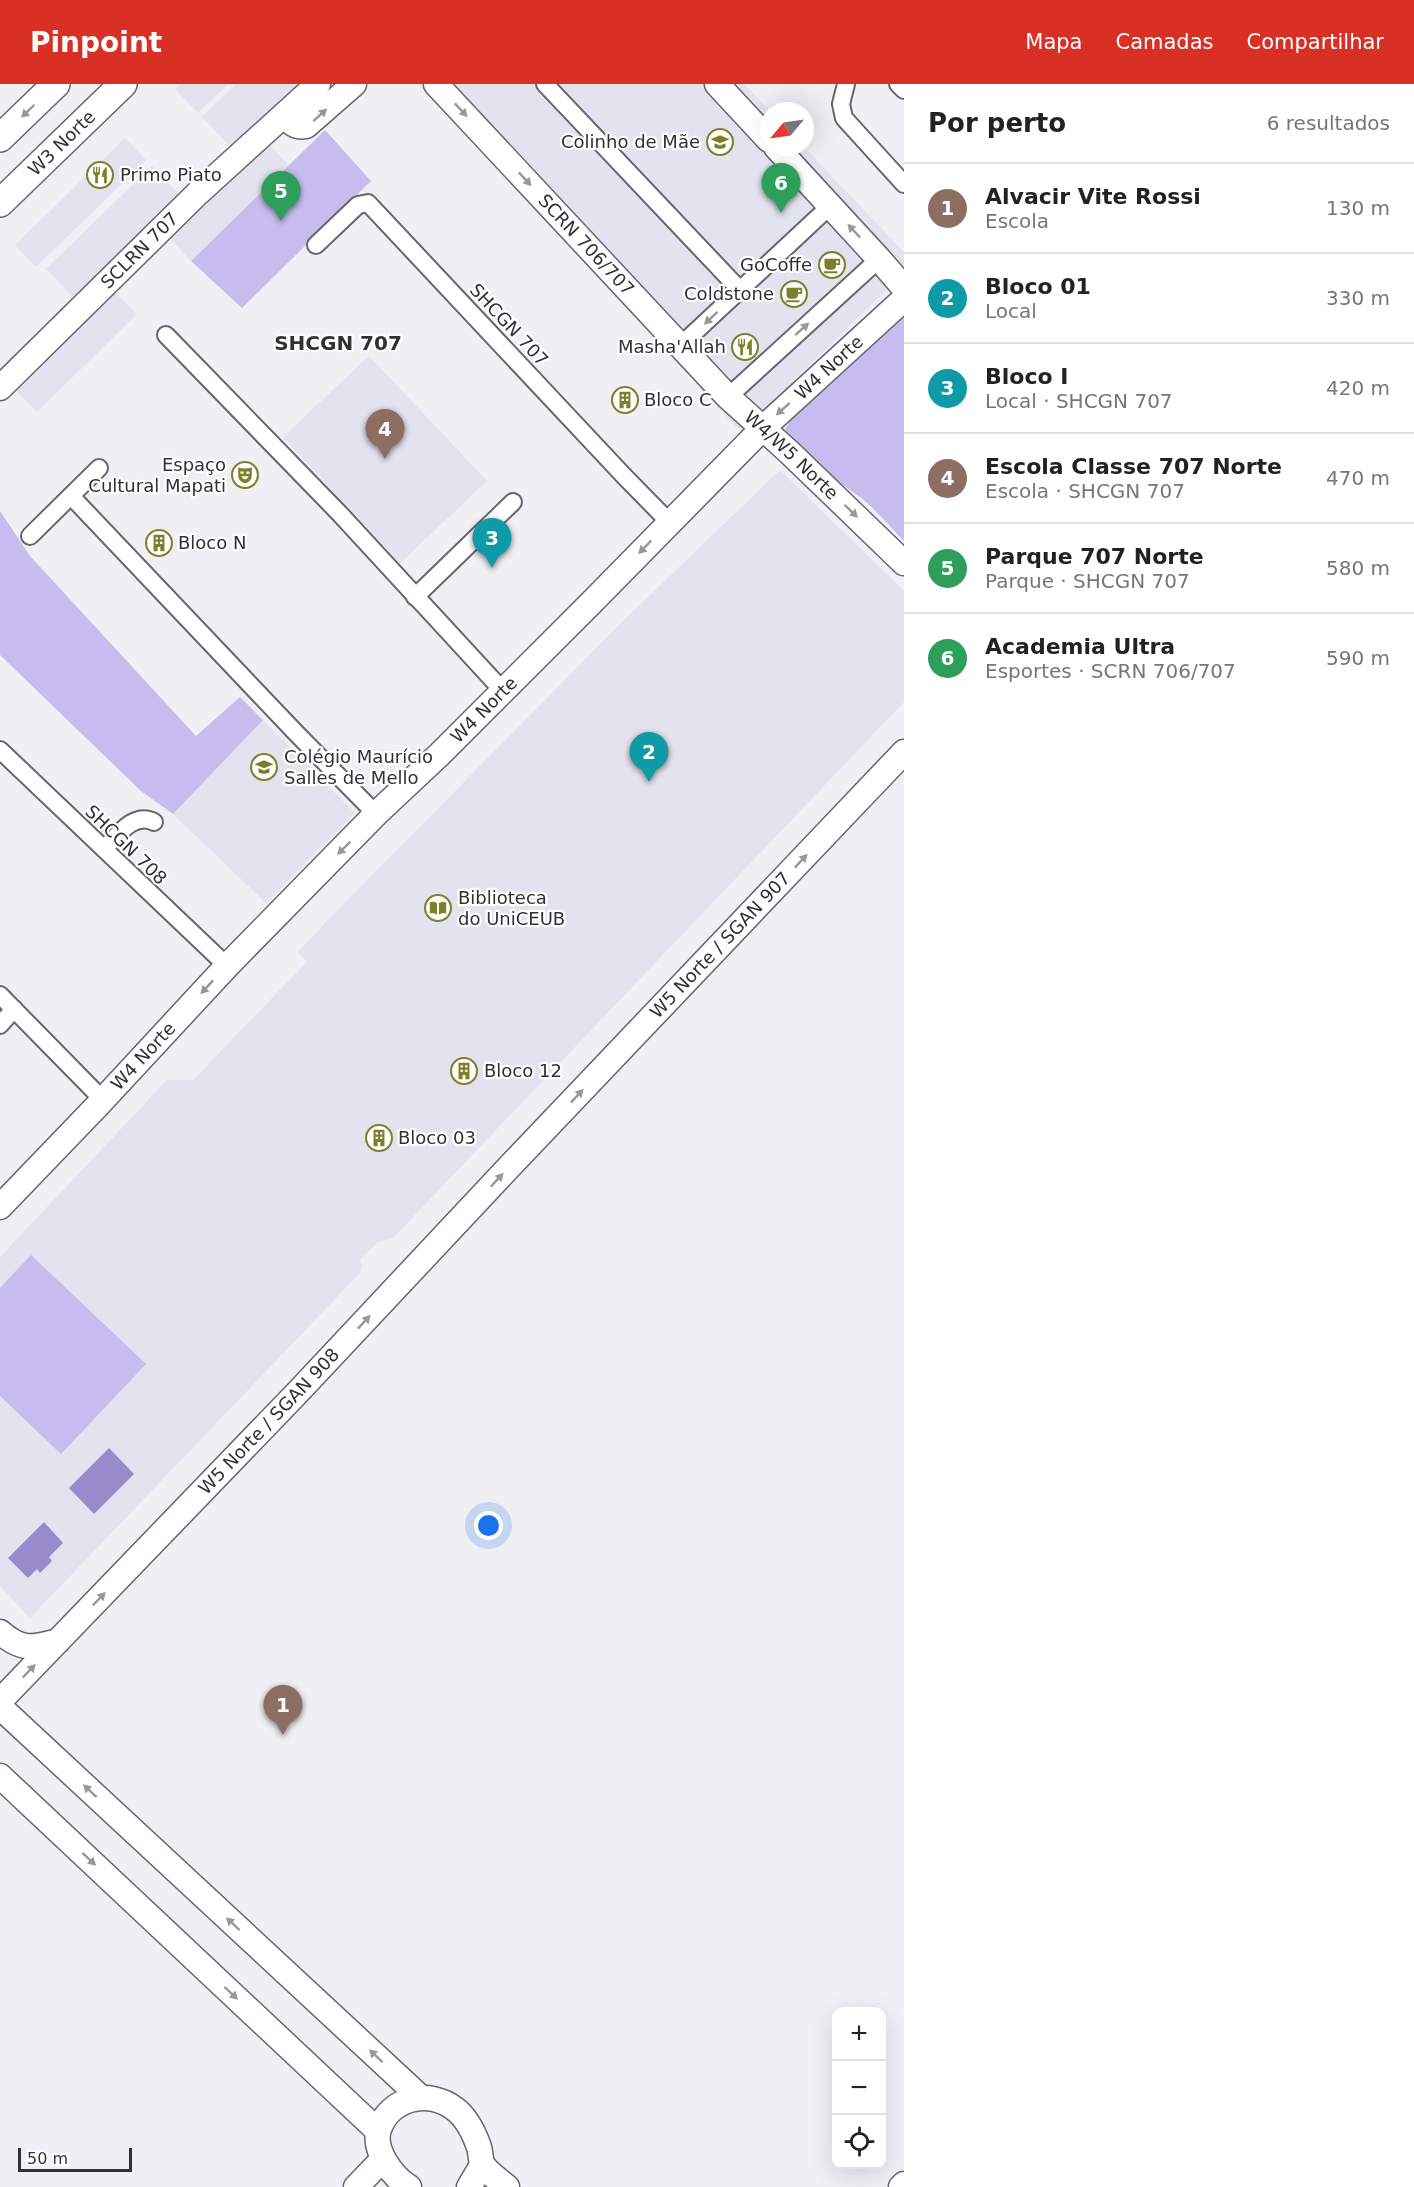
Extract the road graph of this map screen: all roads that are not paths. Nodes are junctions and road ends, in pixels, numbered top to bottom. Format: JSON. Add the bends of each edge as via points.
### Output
{"nodes":[{"id":1,"x":56,"y":84,"type":"edge"},
{"id":2,"x":123,"y":84,"type":"edge"},
{"id":3,"x":318,"y":84,"type":"edge"},
{"id":4,"x":354,"y":84,"type":"edge"},
{"id":5,"x":436,"y":84,"type":"edge"},
{"id":6,"x":545,"y":84,"type":"edge"},
{"id":7,"x":717,"y":84,"type":"edge"},
{"id":8,"x":846,"y":84,"type":"edge"},
{"id":9,"x":898,"y":84,"type":"edge"},
{"id":10,"x":904,"y":90,"type":"edge"},
{"id":11,"x":284,"y":115,"type":"junction"},
{"id":12,"x":760,"y":130,"type":"edge"},
{"id":13,"x":0,"y":138,"type":"edge"},
{"id":14,"x":784,"y":156,"type":"edge"},
{"id":15,"x":904,"y":184,"type":"edge"},
{"id":16,"x":0,"y":203,"type":"edge"},
{"id":17,"x":830,"y":206,"type":"junction"},
{"id":18,"x":316,"y":245,"type":"dead end"},
{"id":19,"x":879,"y":259,"type":"junction"},
{"id":20,"x":904,"y":288,"type":"edge"},
{"id":21,"x":740,"y":290,"type":"junction"},
{"id":22,"x":904,"y":299,"type":"edge"},
{"id":23,"x":166,"y":335,"type":"dead end"},
{"id":24,"x":680,"y":346,"type":"junction"},
{"id":25,"x":0,"y":388,"type":"edge"},
{"id":26,"x":728,"y":397,"type":"junction"},
{"id":27,"x":763,"y":428,"type":"junction"},
{"id":28,"x":99,"y":468,"type":"dead end"},
{"id":29,"x":71,"y":495,"type":"junction"},
{"id":30,"x":513,"y":502,"type":"dead end"},
{"id":31,"x":669,"y":522,"type":"junction"},
{"id":32,"x":30,"y":536,"type":"dead end"},
{"id":33,"x":900,"y":557,"type":"edge"},
{"id":34,"x":415,"y":597,"type":"junction"},
{"id":35,"x":503,"y":691,"type":"junction"},
{"id":36,"x":0,"y":750,"type":"edge"},
{"id":37,"x":904,"y":752,"type":"edge"},
{"id":38,"x":376,"y":814,"type":"junction"},
{"id":39,"x":154,"y":822,"type":"dead end"},
{"id":40,"x":104,"y":849,"type":"junction"},
{"id":41,"x":226,"y":966,"type":"junction"},
{"id":42,"x":0,"y":995,"type":"edge"},
{"id":43,"x":14,"y":1009,"type":"junction"},
{"id":44,"x":0,"y":1025,"type":"edge"},
{"id":45,"x":103,"y":1100,"type":"junction"},
{"id":46,"x":537,"y":1139,"type":"joint"},
{"id":47,"x":0,"y":1207,"type":"edge"},
{"id":48,"x":0,"y":1632,"type":"edge"},
{"id":49,"x":58,"y":1641,"type":"junction"},
{"id":50,"x":0,"y":1701,"type":"edge"},
{"id":51,"x":0,"y":1707,"type":"edge"},
{"id":52,"x":0,"y":1776,"type":"edge"},
{"id":53,"x":419,"y":2096,"type":"junction"},
{"id":54,"x":378,"y":2132,"type":"junction"},
{"id":55,"x":383,"y":2159,"type":"junction"},
{"id":56,"x":482,"y":2165,"type":"junction"},
{"id":57,"x":904,"y":2184,"type":"edge"},
{"id":58,"x":356,"y":2187,"type":"edge"},
{"id":59,"x":409,"y":2187,"type":"edge"},
{"id":60,"x":469,"y":2187,"type":"edge"},
{"id":61,"x":507,"y":2187,"type":"edge"},
{"id":62,"x":901,"y":2187,"type":"edge"}],
"edges":[{"from":1,"to":13,"type":"main road","one_way":true},
{"from":2,"to":16,"type":"main road","name":"W3 Norte"},
{"from":3,"to":11,"type":"main road","name":"SCLRN 707"},
{"from":11,"to":4,"type":"main road","one_way":true,"via":[[293,125],[306,126]]},
{"from":5,"to":24,"type":"main road","name":"SCRN 706/707","one_way":true},
{"from":6,"to":21,"type":"street"},
{"from":7,"to":12,"type":"main road"},
{"from":8,"to":15,"type":"street","via":[[841,104],[844,118]]},
{"from":9,"to":10,"type":"street"},
{"from":11,"to":25,"type":"main road","name":"SCLRN 707","via":[[198,193]]},
{"from":14,"to":17,"type":"main road"},
{"from":19,"to":17,"type":"main road","one_way":true},
{"from":17,"to":21,"type":"street"},
{"from":18,"to":31,"type":"street","name":"SHCGN 707","via":[[358,205],[368,203]]},
{"from":19,"to":20,"type":"main road"},
{"from":26,"to":19,"type":"street","one_way":true},
{"from":21,"to":24,"type":"street","one_way":true},
{"from":22,"to":27,"type":"main road","name":"W4 Norte","one_way":true},
{"from":23,"to":34,"type":"street"},
{"from":24,"to":26,"type":"main road","name":"W4/W5 Norte"},
{"from":26,"to":27,"type":"main road","name":"W4/W5 Norte"},
{"from":27,"to":31,"type":"main road","name":"W4 Norte"},
{"from":27,"to":33,"type":"main road","name":"W4/W5 Norte","one_way":true},
{"from":28,"to":29,"type":"street"},
{"from":29,"to":32,"type":"street"},
{"from":29,"to":38,"type":"street"},
{"from":30,"to":34,"type":"street"},
{"from":31,"to":35,"type":"main road","name":"W4 Norte","one_way":true},
{"from":34,"to":35,"type":"street"},
{"from":35,"to":38,"type":"main road","name":"W4 Norte"},
{"from":36,"to":40,"type":"street","name":"SHCGN 708"},
{"from":46,"to":37,"type":"main road","name":"W5 Norte / SGAN 907","one_way":true},
{"from":38,"to":41,"type":"main road","name":"W4 Norte","one_way":true},
{"from":39,"to":40,"type":"street","via":[[133,822]]},
{"from":40,"to":41,"type":"street","name":"SHCGN 708"},
{"from":41,"to":45,"type":"main road","name":"W4 Norte","one_way":true},
{"from":42,"to":43,"type":"street"},
{"from":43,"to":44,"type":"street"},
{"from":43,"to":45,"type":"street"},
{"from":45,"to":47,"type":"main road","name":"W4 Norte"},
{"from":49,"to":46,"type":"main road","name":"W5 Norte / SGAN 908","one_way":true},
{"from":48,"to":49,"type":"main road","via":[[24,1647]]},
{"from":50,"to":49,"type":"main road","name":"W5 Norte / SGAN 908","one_way":true},
{"from":53,"to":51,"type":"main road","one_way":true},
{"from":52,"to":54,"type":"main road","one_way":true},
{"from":53,"to":54,"type":"main road","via":[[399,2104]]},
{"from":53,"to":56,"type":"main road","via":[[440,2100],[462,2115],[480,2149]]},
{"from":54,"to":55,"type":"main road"},
{"from":55,"to":58,"type":"main road"},
{"from":55,"to":59,"type":"main road"},
{"from":56,"to":60,"type":"main road"},
{"from":56,"to":61,"type":"main road"},
{"from":57,"to":62,"type":"main road"}]}
